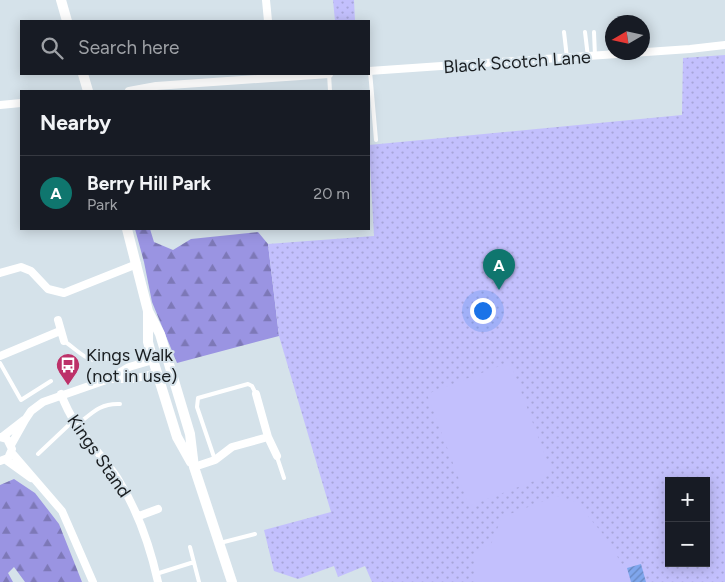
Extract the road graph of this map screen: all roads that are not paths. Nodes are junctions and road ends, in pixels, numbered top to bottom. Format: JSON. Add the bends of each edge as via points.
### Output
{"nodes":[{"id":1,"x":61,"y":0,"type":"edge"},
{"id":2,"x":266,"y":0,"type":"edge"},
{"id":3,"x":68,"y":20,"type":"edge"},
{"id":4,"x":268,"y":20,"type":"edge"},
{"id":5,"x":564,"y":32,"type":"dead end"},
{"id":6,"x":585,"y":32,"type":"dead end"},
{"id":7,"x":594,"y":32,"type":"dead end"},
{"id":8,"x":725,"y":45,"type":"edge"},
{"id":9,"x":591,"y":56,"type":"junction"},
{"id":10,"x":567,"y":58,"type":"junction"},
{"id":11,"x":370,"y":71,"type":"edge"},
{"id":12,"x":83,"y":75,"type":"edge"},
{"id":13,"x":310,"y":75,"type":"edge"},
{"id":14,"x":329,"y":75,"type":"edge"},
{"id":15,"x":369,"y":75,"type":"edge"},
{"id":16,"x":272,"y":77,"type":"edge"},
{"id":17,"x":156,"y":89,"type":"edge"},
{"id":18,"x":88,"y":90,"type":"edge"},
{"id":19,"x":142,"y":90,"type":"edge"},
{"id":20,"x":330,"y":90,"type":"edge"},
{"id":21,"x":20,"y":103,"type":"edge"},
{"id":22,"x":0,"y":105,"type":"edge"},
{"id":23,"x":376,"y":140,"type":"dead end"},
{"id":24,"x":128,"y":230,"type":"edge"},
{"id":25,"x":138,"y":264,"type":"junction"},
{"id":26,"x":0,"y":273,"type":"edge"},
{"id":27,"x":58,"y":320,"type":"dead end"},
{"id":28,"x":60,"y":331,"type":"junction"},
{"id":29,"x":64,"y":341,"type":"joint"},
{"id":30,"x":0,"y":356,"type":"edge"},
{"id":31,"x":114,"y":356,"type":"dead end"},
{"id":32,"x":161,"y":361,"type":"junction"},
{"id":33,"x":0,"y":363,"type":"edge"},
{"id":34,"x":156,"y":372,"type":"junction"},
{"id":35,"x":109,"y":379,"type":"junction"},
{"id":36,"x":52,"y":381,"type":"dead end"},
{"id":37,"x":61,"y":394,"type":"junction"},
{"id":38,"x":256,"y":394,"type":"joint"},
{"id":39,"x":120,"y":404,"type":"dead end"},
{"id":40,"x":24,"y":420,"type":"junction"},
{"id":41,"x":74,"y":424,"type":"junction"},
{"id":42,"x":1,"y":437,"type":"edge"},
{"id":43,"x":268,"y":437,"type":"junction"},
{"id":44,"x":12,"y":449,"type":"junction"},
{"id":45,"x":38,"y":454,"type":"dead end"},
{"id":46,"x":277,"y":456,"type":"joint"},
{"id":47,"x":3,"y":460,"type":"edge"},
{"id":48,"x":215,"y":460,"type":"junction"},
{"id":49,"x":194,"y":467,"type":"junction"},
{"id":50,"x":284,"y":478,"type":"dead end"},
{"id":51,"x":39,"y":483,"type":"junction"},
{"id":52,"x":158,"y":509,"type":"dead end"},
{"id":53,"x":138,"y":516,"type":"junction"},
{"id":54,"x":255,"y":534,"type":"dead end"},
{"id":55,"x":220,"y":543,"type":"junction"},
{"id":56,"x":190,"y":547,"type":"dead end"},
{"id":57,"x":194,"y":562,"type":"junction"},
{"id":58,"x":157,"y":578,"type":"edge"},
{"id":59,"x":94,"y":582,"type":"edge"},
{"id":60,"x":199,"y":582,"type":"edge"},
{"id":61,"x":232,"y":582,"type":"edge"}],
"edges":[{"from":1,"to":3,"type":"street"},
{"from":2,"to":4,"type":"street"},
{"from":5,"to":10,"type":"lane"},
{"from":6,"to":9,"type":"lane"},
{"from":7,"to":9,"type":"lane"},
{"from":8,"to":9,"type":"street","name":"Black Scotch Lane"},
{"from":9,"to":10,"type":"street","name":"Black Scotch Lane"},
{"from":10,"to":11,"type":"street","name":"Black Scotch Lane"},
{"from":12,"to":18,"type":"street"},
{"from":13,"to":16,"type":"street"},
{"from":14,"to":20,"type":"lane"},
{"from":15,"to":23,"type":"lane"},
{"from":16,"to":17,"type":"street"},
{"from":17,"to":19,"type":"street"},
{"from":21,"to":22,"type":"street"},
{"from":24,"to":25,"type":"street"},
{"from":25,"to":26,"type":"street","via":[[64,294],[48,289],[31,271],[21,267]]},
{"from":25,"to":32,"type":"street"},
{"from":27,"to":28,"type":"street"},
{"from":28,"to":29,"type":"street"},
{"from":28,"to":30,"type":"street"},
{"from":29,"to":31,"type":"lane","via":[[92,361]]},
{"from":32,"to":34,"type":"street"},
{"from":32,"to":35,"type":"street","via":[[129,367]]},
{"from":32,"to":49,"type":"street","via":[[190,434]]},
{"from":33,"to":36,"type":"lane","via":[[21,400]]},
{"from":34,"to":35,"type":"street","via":[[133,379]]},
{"from":34,"to":49,"type":"street","via":[[177,437]]},
{"from":35,"to":37,"type":"street"},
{"from":37,"to":40,"type":"street","via":[[43,402]]},
{"from":37,"to":41,"type":"street","name":"Kings Stand"},
{"from":38,"to":43,"type":"street"},
{"from":38,"to":48,"type":"lane","via":[[248,384],[198,398],[197,407]]},
{"from":39,"to":41,"type":"lane","via":[[96,408]]},
{"from":40,"to":42,"type":"street"},
{"from":40,"to":44,"type":"street"},
{"from":41,"to":45,"type":"lane"},
{"from":41,"to":53,"type":"street","name":"Kings Stand","via":[[118,480]]},
{"from":42,"to":44,"type":"street","via":[[7,439]]},
{"from":43,"to":46,"type":"street"},
{"from":43,"to":48,"type":"street","via":[[232,447]]},
{"from":44,"to":47,"type":"street"},
{"from":44,"to":51,"type":"street"},
{"from":46,"to":50,"type":"lane"},
{"from":47,"to":51,"type":"street"},
{"from":48,"to":49,"type":"street"},
{"from":49,"to":55,"type":"street"},
{"from":51,"to":59,"type":"street","via":[[62,511]]},
{"from":52,"to":53,"type":"street","name":"Kings Stand"},
{"from":53,"to":58,"type":"street","name":"Kings Stand"},
{"from":54,"to":55,"type":"lane"},
{"from":55,"to":61,"type":"street"},
{"from":56,"to":57,"type":"lane"},
{"from":57,"to":58,"type":"lane"},
{"from":57,"to":60,"type":"lane"}]}
